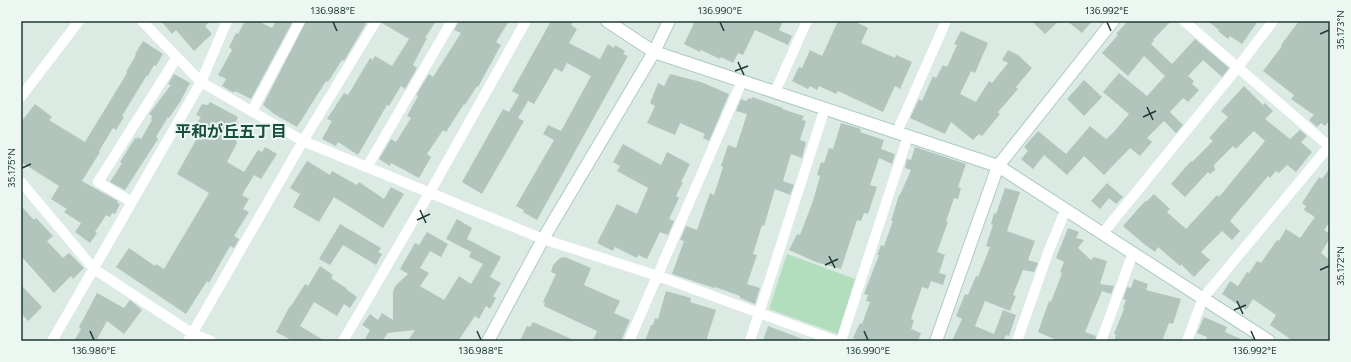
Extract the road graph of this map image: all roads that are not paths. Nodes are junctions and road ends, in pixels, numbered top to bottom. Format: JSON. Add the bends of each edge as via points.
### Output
{"nodes":[{"id":1,"x":79,"y":21,"type":"edge"},
{"id":2,"x":142,"y":21,"type":"edge"},
{"id":3,"x":227,"y":21,"type":"edge"},
{"id":4,"x":300,"y":21,"type":"edge"},
{"id":5,"x":376,"y":21,"type":"edge"},
{"id":6,"x":452,"y":21,"type":"edge"},
{"id":7,"x":526,"y":21,"type":"edge"},
{"id":8,"x":607,"y":21,"type":"edge"},
{"id":9,"x":669,"y":21,"type":"edge"},
{"id":10,"x":807,"y":21,"type":"edge"},
{"id":11,"x":946,"y":21,"type":"edge"},
{"id":12,"x":1113,"y":21,"type":"edge"},
{"id":13,"x":1184,"y":21,"type":"edge"},
{"id":14,"x":1273,"y":21,"type":"edge"},
{"id":15,"x":654,"y":52,"type":"junction"},
{"id":16,"x":177,"y":57,"type":"junction"},
{"id":17,"x":1238,"y":66,"type":"junction"},
{"id":18,"x":742,"y":81,"type":"junction"},
{"id":19,"x":201,"y":82,"type":"junction"},
{"id":20,"x":775,"y":92,"type":"junction"},
{"id":21,"x":21,"y":97,"type":"edge"},
{"id":22,"x":825,"y":108,"type":"junction"},
{"id":23,"x":252,"y":112,"type":"junction"},
{"id":24,"x":902,"y":134,"type":"junction"},
{"id":25,"x":303,"y":141,"type":"junction"},
{"id":26,"x":1330,"y":146,"type":"edge"},
{"id":27,"x":998,"y":166,"type":"junction"},
{"id":28,"x":367,"y":167,"type":"junction"},
{"id":29,"x":21,"y":182,"type":"edge"},
{"id":30,"x":430,"y":192,"type":"junction"},
{"id":31,"x":132,"y":202,"type":"junction"},
{"id":32,"x":1066,"y":210,"type":"junction"},
{"id":33,"x":1103,"y":233,"type":"junction"},
{"id":34,"x":543,"y":239,"type":"junction"},
{"id":35,"x":1133,"y":253,"type":"junction"},
{"id":36,"x":94,"y":269,"type":"junction"},
{"id":37,"x":658,"y":276,"type":"junction"},
{"id":38,"x":1203,"y":298,"type":"junction"},
{"id":39,"x":760,"y":313,"type":"junction"},
{"id":40,"x":191,"y":338,"type":"edge"},
{"id":41,"x":52,"y":341,"type":"edge"},
{"id":42,"x":211,"y":341,"type":"edge"},
{"id":43,"x":343,"y":341,"type":"edge"},
{"id":44,"x":488,"y":341,"type":"edge"},
{"id":45,"x":629,"y":341,"type":"edge"},
{"id":46,"x":750,"y":341,"type":"edge"},
{"id":47,"x":836,"y":341,"type":"edge"},
{"id":48,"x":841,"y":341,"type":"edge"},
{"id":49,"x":936,"y":341,"type":"edge"},
{"id":50,"x":1018,"y":341,"type":"edge"},
{"id":51,"x":1100,"y":341,"type":"edge"},
{"id":52,"x":1187,"y":341,"type":"edge"},
{"id":53,"x":1269,"y":341,"type":"edge"}],
"edges":[{"from":1,"to":21,"type":"street"},
{"from":2,"to":16,"type":"street"},
{"from":3,"to":19,"type":"street"},
{"from":4,"to":23,"type":"street"},
{"from":5,"to":25,"type":"street"},
{"from":6,"to":28,"type":"street"},
{"from":7,"to":30,"type":"street"},
{"from":8,"to":15,"type":"street"},
{"from":9,"to":15,"type":"street"},
{"from":10,"to":20,"type":"street"},
{"from":11,"to":24,"type":"street"},
{"from":12,"to":27,"type":"street"},
{"from":13,"to":17,"type":"street"},
{"from":14,"to":17,"type":"street"},
{"from":15,"to":18,"type":"street"},
{"from":15,"to":34,"type":"street"},
{"from":16,"to":19,"type":"street"},
{"from":16,"to":31,"type":"street","via":[[98,182]]},
{"from":17,"to":26,"type":"street"},
{"from":17,"to":33,"type":"street"},
{"from":18,"to":20,"type":"street"},
{"from":18,"to":37,"type":"street"},
{"from":19,"to":23,"type":"street"},
{"from":19,"to":31,"type":"street"},
{"from":20,"to":22,"type":"street"},
{"from":22,"to":24,"type":"street"},
{"from":22,"to":39,"type":"street"},
{"from":23,"to":25,"type":"street"},
{"from":24,"to":27,"type":"street"},
{"from":24,"to":48,"type":"street"},
{"from":25,"to":28,"type":"street"},
{"from":25,"to":40,"type":"street"},
{"from":26,"to":38,"type":"street"},
{"from":27,"to":32,"type":"street"},
{"from":27,"to":49,"type":"street"},
{"from":28,"to":30,"type":"street"},
{"from":29,"to":36,"type":"street"},
{"from":30,"to":34,"type":"street"},
{"from":30,"to":43,"type":"street"},
{"from":31,"to":36,"type":"street"},
{"from":32,"to":33,"type":"street"},
{"from":32,"to":50,"type":"street","via":[[1049,250]]},
{"from":33,"to":35,"type":"street"},
{"from":34,"to":37,"type":"street"},
{"from":34,"to":44,"type":"street"},
{"from":35,"to":38,"type":"street"},
{"from":35,"to":51,"type":"street"},
{"from":36,"to":40,"type":"street"},
{"from":36,"to":41,"type":"street"},
{"from":37,"to":39,"type":"street"},
{"from":37,"to":45,"type":"street"},
{"from":38,"to":52,"type":"street"},
{"from":38,"to":53,"type":"street"},
{"from":39,"to":46,"type":"street"},
{"from":39,"to":47,"type":"street"},
{"from":40,"to":42,"type":"street"}]}
